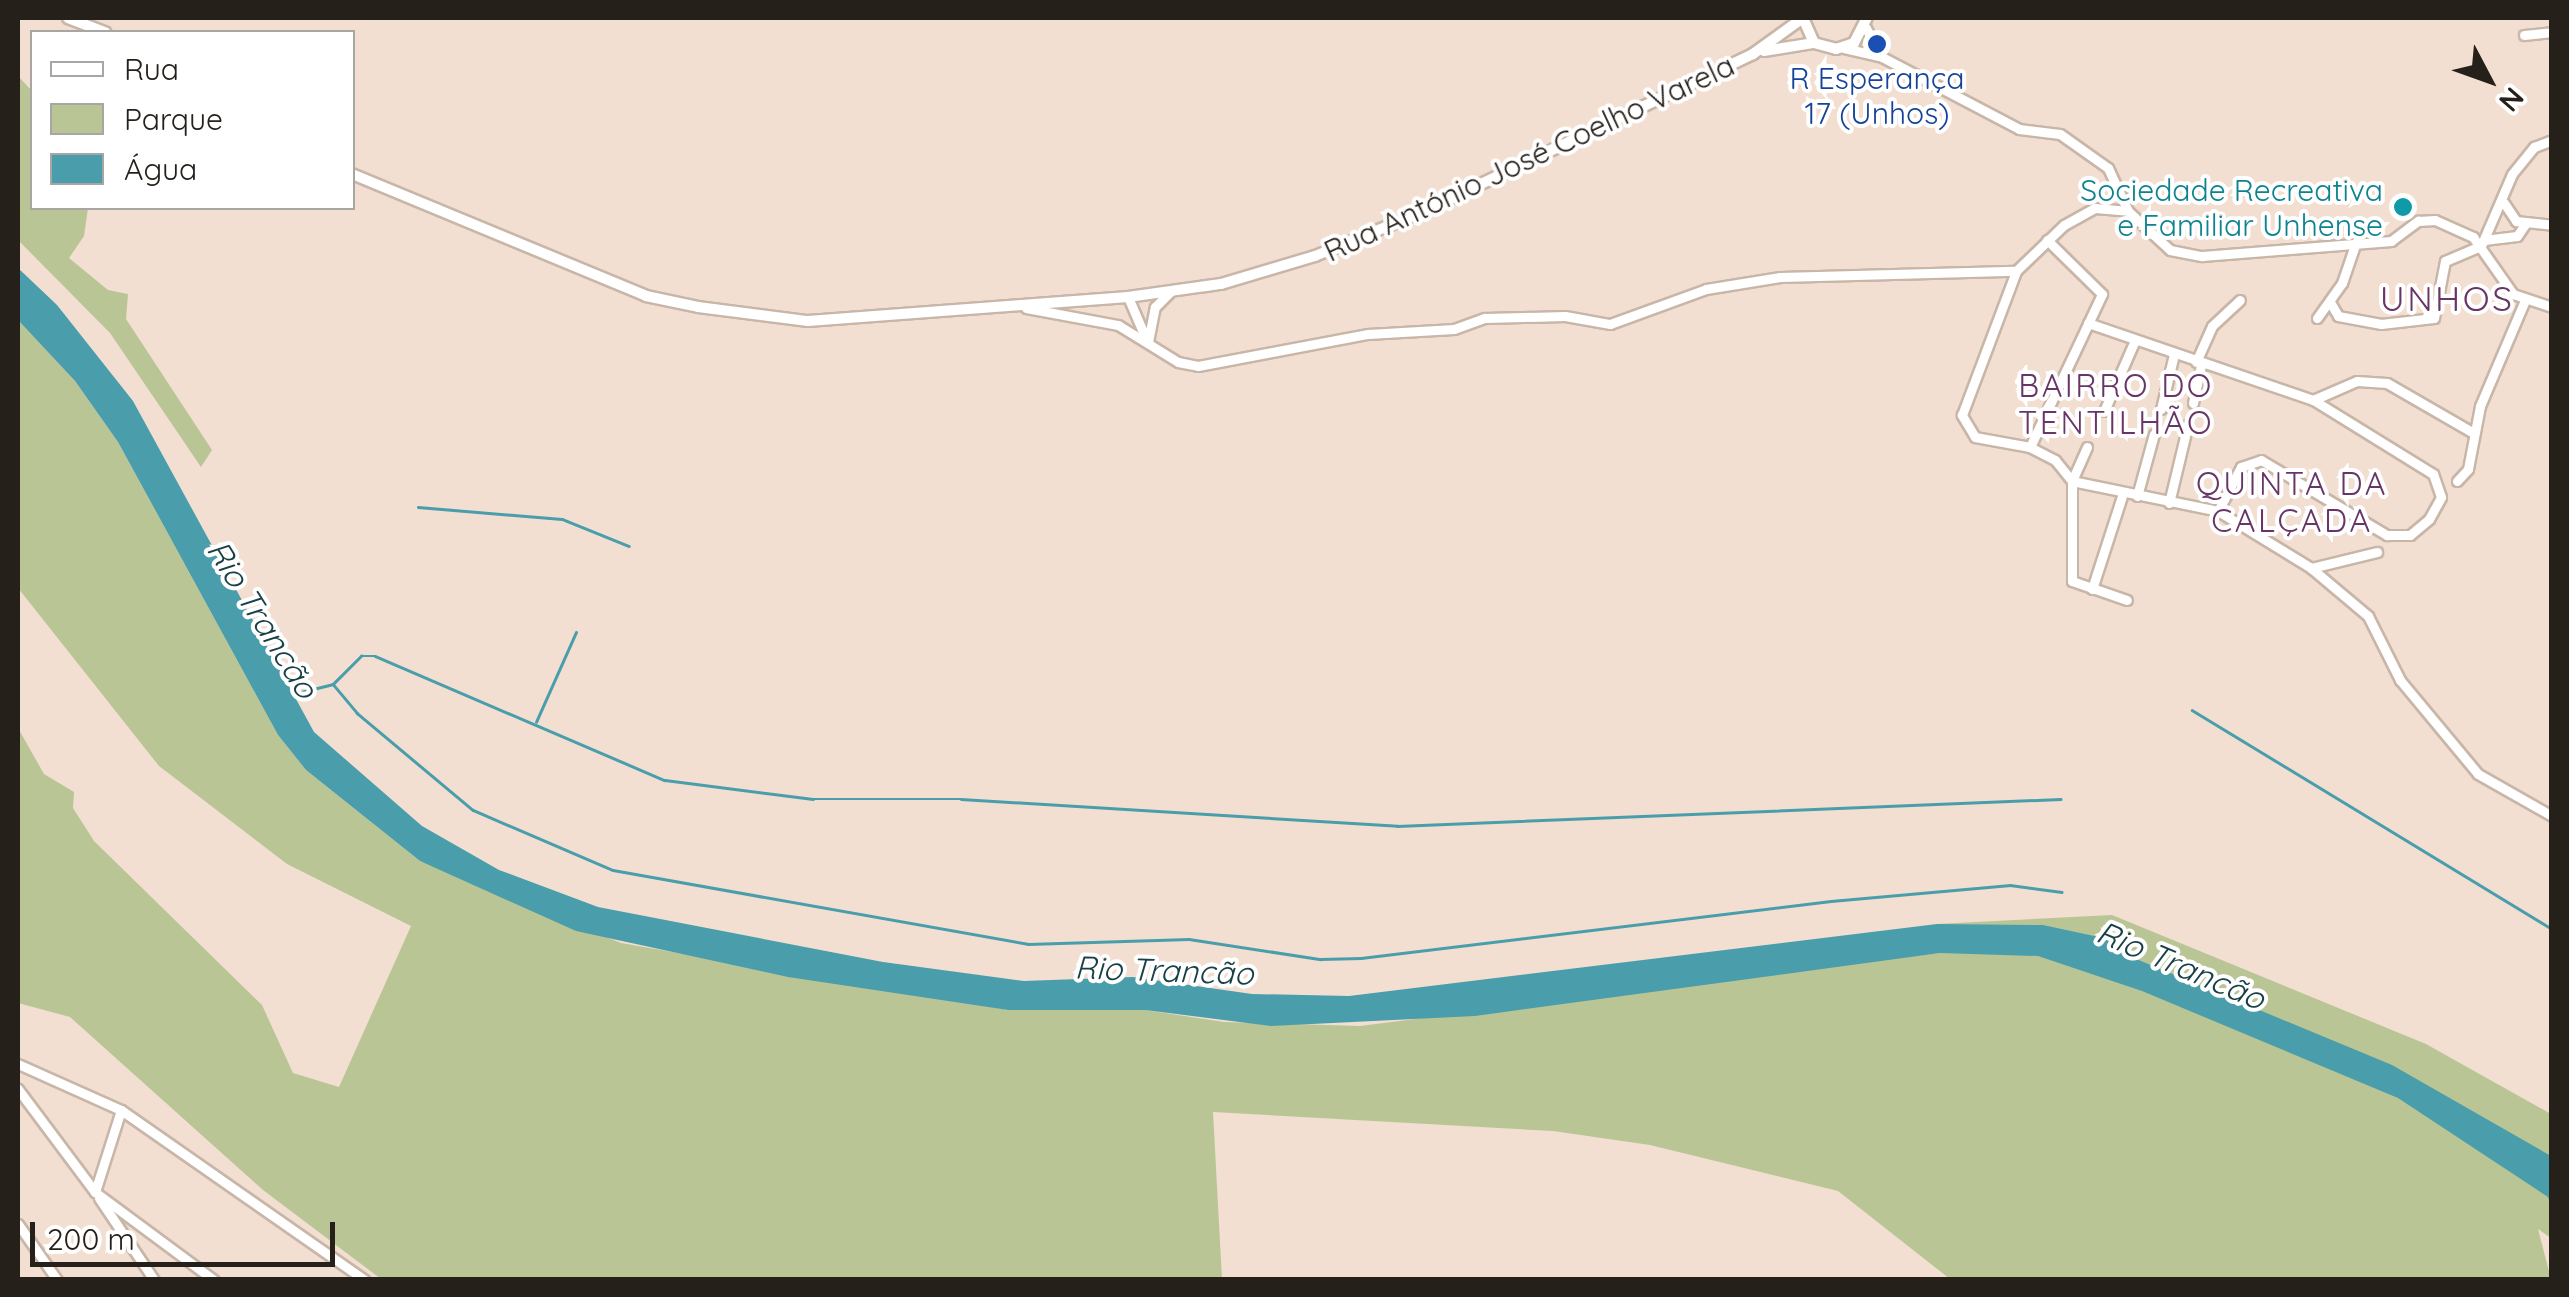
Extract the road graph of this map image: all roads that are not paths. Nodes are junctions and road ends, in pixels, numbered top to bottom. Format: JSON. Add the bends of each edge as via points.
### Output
{"nodes":[{"id":1,"x":68,"y":18,"type":"edge"},
{"id":2,"x":1803,"y":18,"type":"edge"},
{"id":3,"x":1866,"y":23,"type":"edge"},
{"id":4,"x":100,"y":30,"type":"edge"},
{"id":5,"x":2552,"y":32,"type":"edge"},
{"id":6,"x":2524,"y":35,"type":"dead end"},
{"id":7,"x":1814,"y":43,"type":"junction"},
{"id":8,"x":1844,"y":48,"type":"junction"},
{"id":9,"x":1753,"y":54,"type":"junction"},
{"id":10,"x":1882,"y":58,"type":"junction"},
{"id":11,"x":2552,"y":140,"type":"edge"},
{"id":12,"x":355,"y":175,"type":"edge"},
{"id":13,"x":2504,"y":203,"type":"junction"},
{"id":14,"x":2128,"y":211,"type":"junction"},
{"id":15,"x":2525,"y":224,"type":"junction"},
{"id":16,"x":2552,"y":225,"type":"edge"},
{"id":17,"x":2047,"y":240,"type":"junction"},
{"id":18,"x":2356,"y":242,"type":"junction"},
{"id":19,"x":2483,"y":243,"type":"junction"},
{"id":20,"x":2016,"y":271,"type":"junction"},
{"id":21,"x":1172,"y":292,"type":"junction"},
{"id":22,"x":1128,"y":298,"type":"junction"},
{"id":23,"x":2240,"y":300,"type":"dead end"},
{"id":24,"x":2524,"y":300,"type":"junction"},
{"id":25,"x":2330,"y":302,"type":"junction"},
{"id":26,"x":2552,"y":307,"type":"edge"},
{"id":27,"x":1023,"y":308,"type":"junction"},
{"id":28,"x":2316,"y":318,"type":"dead end"},
{"id":29,"x":2088,"y":323,"type":"junction"},
{"id":30,"x":2135,"y":340,"type":"junction"},
{"id":31,"x":1148,"y":342,"type":"junction"},
{"id":32,"x":2174,"y":354,"type":"junction"},
{"id":33,"x":2198,"y":363,"type":"junction"},
{"id":34,"x":2313,"y":400,"type":"junction"},
{"id":35,"x":2192,"y":403,"type":"dead end"},
{"id":36,"x":2161,"y":408,"type":"dead end"},
{"id":37,"x":2104,"y":411,"type":"dead end"},
{"id":38,"x":2188,"y":424,"type":"dead end"},
{"id":39,"x":2472,"y":432,"type":"junction"},
{"id":40,"x":2154,"y":434,"type":"dead end"},
{"id":41,"x":2030,"y":447,"type":"junction"},
{"id":42,"x":2088,"y":448,"type":"dead end"},
{"id":43,"x":2072,"y":481,"type":"junction"},
{"id":44,"x":2457,"y":481,"type":"dead end"},
{"id":45,"x":2123,"y":494,"type":"junction"},
{"id":46,"x":2137,"y":496,"type":"junction"},
{"id":47,"x":2169,"y":503,"type":"junction"},
{"id":48,"x":2218,"y":511,"type":"junction"},
{"id":49,"x":2378,"y":552,"type":"dead end"},
{"id":50,"x":2311,"y":568,"type":"junction"},
{"id":51,"x":2092,"y":589,"type":"junction"},
{"id":52,"x":2126,"y":600,"type":"dead end"},
{"id":53,"x":2552,"y":816,"type":"edge"},
{"id":54,"x":18,"y":1064,"type":"edge"},
{"id":55,"x":18,"y":1089,"type":"edge"},
{"id":56,"x":121,"y":1110,"type":"junction"},
{"id":57,"x":95,"y":1192,"type":"junction"},
{"id":58,"x":18,"y":1224,"type":"edge"},
{"id":59,"x":148,"y":1277,"type":"edge"},
{"id":60,"x":57,"y":1280,"type":"edge"},
{"id":61,"x":214,"y":1280,"type":"edge"},
{"id":62,"x":365,"y":1280,"type":"edge"}],
"edges":[{"from":1,"to":4,"type":"street"},
{"from":2,"to":7,"type":"street"},
{"from":2,"to":9,"type":"street","name":"Rua António José Coelho Varela"},
{"from":3,"to":8,"type":"street"},
{"from":3,"to":10,"type":"street"},
{"from":5,"to":6,"type":"street"},
{"from":7,"to":8,"type":"street","name":"Rua António José Coelho Varela"},
{"from":7,"to":9,"type":"street","name":"Rua António José Coelho Varela"},
{"from":8,"to":10,"type":"street"},
{"from":9,"to":21,"type":"street","name":"Rua António José Coelho Varela","via":[[1369,234],[1221,284]]},
{"from":10,"to":14,"type":"street","via":[[2020,129],[2060,134],[2108,168]]},
{"from":11,"to":13,"type":"street","via":[[2523,158]]},
{"from":12,"to":27,"type":"street","name":"Rua António José Coelho Varela","via":[[646,296],[808,321]]},
{"from":13,"to":15,"type":"street"},
{"from":13,"to":19,"type":"street"},
{"from":14,"to":17,"type":"street","via":[[2095,208]]},
{"from":14,"to":18,"type":"street","via":[[2170,250],[2202,260]]},
{"from":15,"to":16,"type":"street"},
{"from":15,"to":19,"type":"street","via":[[2517,236]]},
{"from":17,"to":20,"type":"street"},
{"from":17,"to":29,"type":"street","via":[[2102,294]]},
{"from":18,"to":19,"type":"street","via":[[2391,241],[2418,221],[2434,220]]},
{"from":18,"to":25,"type":"street"},
{"from":19,"to":24,"type":"street","via":[[2498,274]]},
{"from":19,"to":25,"type":"street","via":[[2446,261],[2434,318],[2380,324],[2338,316]]},
{"from":20,"to":31,"type":"street","via":[[1780,277],[1706,289],[1639,319],[1610,324],[1565,316],[1485,318],[1454,329],[1368,334],[1198,366]]},
{"from":20,"to":41,"type":"street","via":[[1962,415],[1976,438]]},
{"from":21,"to":22,"type":"street","name":"Rua António José Coelho Varela"},
{"from":21,"to":31,"type":"street","via":[[1155,308]]},
{"from":22,"to":27,"type":"street","name":"Rua António José Coelho Varela"},
{"from":22,"to":31,"type":"street"},
{"from":23,"to":33,"type":"street","via":[[2212,326]]},
{"from":24,"to":26,"type":"street"},
{"from":24,"to":39,"type":"street"},
{"from":25,"to":28,"type":"street"},
{"from":27,"to":31,"type":"street","via":[[1081,314]]},
{"from":29,"to":30,"type":"street"},
{"from":29,"to":41,"type":"street"},
{"from":30,"to":32,"type":"street"},
{"from":30,"to":37,"type":"street"},
{"from":32,"to":33,"type":"street"},
{"from":32,"to":36,"type":"street"},
{"from":33,"to":34,"type":"street"},
{"from":33,"to":35,"type":"street"},
{"from":34,"to":39,"type":"street","via":[[2357,381],[2387,383]]},
{"from":34,"to":48,"type":"street","via":[[2433,474],[2441,497],[2428,519],[2410,535],[2387,535],[2261,460],[2241,467]]},
{"from":38,"to":47,"type":"street"},
{"from":39,"to":44,"type":"street","via":[[2468,469]]},
{"from":40,"to":46,"type":"street"},
{"from":41,"to":43,"type":"street"},
{"from":42,"to":43,"type":"street"},
{"from":43,"to":45,"type":"street"},
{"from":43,"to":51,"type":"street","via":[[2072,581]]},
{"from":45,"to":46,"type":"street"},
{"from":45,"to":51,"type":"street"},
{"from":46,"to":47,"type":"street"},
{"from":47,"to":48,"type":"street"},
{"from":48,"to":50,"type":"street"},
{"from":49,"to":50,"type":"street"},
{"from":50,"to":53,"type":"street","via":[[2368,616],[2400,680],[2478,774]]},
{"from":51,"to":52,"type":"street"},
{"from":54,"to":56,"type":"street"},
{"from":55,"to":57,"type":"street"},
{"from":56,"to":57,"type":"street"},
{"from":56,"to":62,"type":"street"},
{"from":57,"to":59,"type":"street"},
{"from":57,"to":61,"type":"street"},
{"from":58,"to":60,"type":"street"}]}
